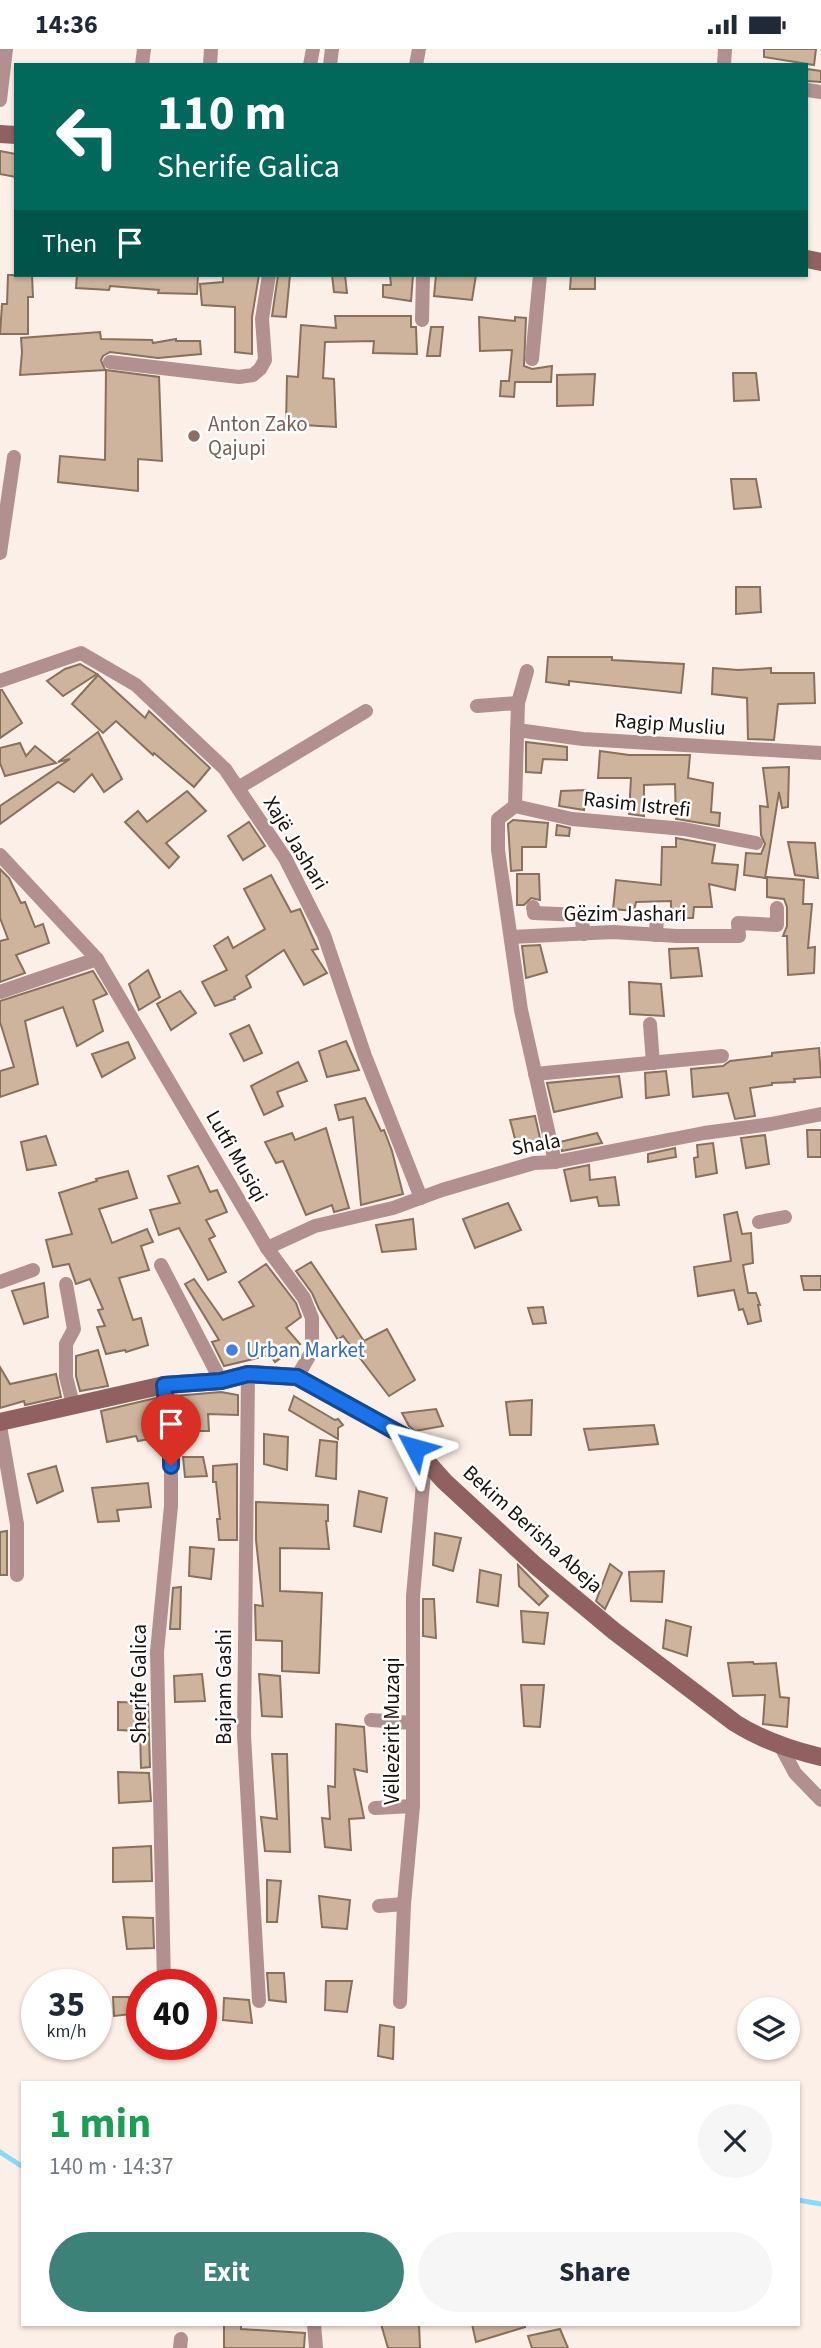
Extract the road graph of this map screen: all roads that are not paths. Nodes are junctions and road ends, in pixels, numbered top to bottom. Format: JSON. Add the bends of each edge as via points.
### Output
{"nodes":[{"id":1,"x":6,"y":49,"type":"edge"},
{"id":2,"x":0,"y":100,"type":"edge"},
{"id":3,"x":270,"y":277,"type":"edge"},
{"id":4,"x":423,"y":277,"type":"edge"},
{"id":5,"x":540,"y":277,"type":"edge"},
{"id":6,"x":422,"y":320,"type":"dead end"},
{"id":7,"x":532,"y":359,"type":"dead end"},
{"id":8,"x":110,"y":362,"type":"dead end"},
{"id":9,"x":14,"y":457,"type":"dead end"},
{"id":10,"x":0,"y":553,"type":"edge"},
{"id":11,"x":527,"y":671,"type":"dead end"},
{"id":12,"x":0,"y":681,"type":"edge"},
{"id":13,"x":518,"y":702,"type":"junction"},
{"id":14,"x":477,"y":706,"type":"dead end"},
{"id":15,"x":366,"y":711,"type":"dead end"},
{"id":16,"x":517,"y":730,"type":"junction"},
{"id":17,"x":821,"y":753,"type":"edge"},
{"id":18,"x":238,"y":788,"type":"junction"},
{"id":19,"x":515,"y":806,"type":"junction"},
{"id":20,"x":756,"y":843,"type":"dead end"},
{"id":21,"x":0,"y":856,"type":"edge"},
{"id":22,"x":533,"y":907,"type":"dead end"},
{"id":23,"x":778,"y":908,"type":"dead end"},
{"id":24,"x":657,"y":915,"type":"dead end"},
{"id":25,"x":584,"y":934,"type":"junction"},
{"id":26,"x":656,"y":935,"type":"junction"},
{"id":27,"x":511,"y":937,"type":"junction"},
{"id":28,"x":97,"y":959,"type":"junction"},
{"id":29,"x":0,"y":992,"type":"edge"},
{"id":30,"x":650,"y":1024,"type":"dead end"},
{"id":31,"x":722,"y":1056,"type":"dead end"},
{"id":32,"x":653,"y":1063,"type":"junction"},
{"id":33,"x":535,"y":1074,"type":"junction"},
{"id":34,"x":821,"y":1114,"type":"edge"},
{"id":35,"x":555,"y":1162,"type":"junction"},
{"id":36,"x":421,"y":1198,"type":"junction"},
{"id":37,"x":785,"y":1217,"type":"dead end"},
{"id":38,"x":759,"y":1222,"type":"dead end"},
{"id":39,"x":267,"y":1248,"type":"junction"},
{"id":40,"x":160,"y":1265,"type":"dead end"},
{"id":41,"x":33,"y":1271,"type":"dead end"},
{"id":42,"x":0,"y":1282,"type":"edge"},
{"id":43,"x":66,"y":1284,"type":"dead end"},
{"id":44,"x":248,"y":1374,"type":"junction"},
{"id":45,"x":297,"y":1377,"type":"junction"},
{"id":46,"x":221,"y":1381,"type":"junction"},
{"id":47,"x":164,"y":1385,"type":"junction"},
{"id":48,"x":73,"y":1404,"type":"junction"},
{"id":49,"x":0,"y":1424,"type":"edge"},
{"id":50,"x":425,"y":1461,"type":"junction"},
{"id":51,"x":17,"y":1575,"type":"dead end"},
{"id":52,"x":371,"y":1720,"type":"dead end"},
{"id":53,"x":413,"y":1723,"type":"junction"},
{"id":54,"x":780,"y":1745,"type":"junction"},
{"id":55,"x":821,"y":1757,"type":"edge"},
{"id":56,"x":821,"y":1800,"type":"edge"},
{"id":57,"x":414,"y":1806,"type":"junction"},
{"id":58,"x":375,"y":1808,"type":"dead end"},
{"id":59,"x":404,"y":1904,"type":"junction"},
{"id":60,"x":379,"y":1906,"type":"dead end"},
{"id":61,"x":164,"y":1969,"type":"edge"},
{"id":62,"x":259,"y":2001,"type":"dead end"},
{"id":63,"x":400,"y":2002,"type":"dead end"},
{"id":64,"x":314,"y":2326,"type":"edge"},
{"id":65,"x":316,"y":2348,"type":"edge"}],
"edges":[{"from":1,"to":2,"type":"street"},
{"from":3,"to":8,"type":"street","via":[[262,319],[265,360],[253,375]]},
{"from":4,"to":6,"type":"street"},
{"from":5,"to":7,"type":"street"},
{"from":9,"to":10,"type":"street"},
{"from":11,"to":13,"type":"street"},
{"from":12,"to":18,"type":"street","name":"Xajë Jashari","via":[[81,653],[136,685],[225,769]]},
{"from":13,"to":14,"type":"street"},
{"from":13,"to":16,"type":"street"},
{"from":15,"to":18,"type":"street"},
{"from":16,"to":17,"type":"street","name":"Ragip Musliu","via":[[583,739]]},
{"from":16,"to":19,"type":"street"},
{"from":18,"to":36,"type":"street","name":"Xajë Jashari","via":[[285,857],[324,935]]},
{"from":19,"to":20,"type":"street","name":"Rasim Istrefi","via":[[572,819],[684,829]]},
{"from":19,"to":27,"type":"street","via":[[498,819]]},
{"from":21,"to":28,"type":"street","name":"Lutfi Musiqi"},
{"from":22,"to":25,"type":"street","via":[[534,913],[581,915]]},
{"from":23,"to":26,"type":"street","name":"Gëzim Jashari","via":[[777,925],[738,923],[739,936]]},
{"from":24,"to":26,"type":"street"},
{"from":25,"to":26,"type":"street","name":"Gëzim Jashari"},
{"from":25,"to":27,"type":"street","name":"Gëzim Jashari"},
{"from":27,"to":33,"type":"street"},
{"from":28,"to":29,"type":"street"},
{"from":28,"to":39,"type":"street","name":"Lutfi Musiqi"},
{"from":30,"to":32,"type":"street"},
{"from":31,"to":32,"type":"street"},
{"from":32,"to":33,"type":"street"},
{"from":33,"to":35,"type":"street"},
{"from":34,"to":35,"type":"street","name":"Shala"},
{"from":35,"to":36,"type":"street","name":"Shala","via":[[534,1163]]},
{"from":36,"to":39,"type":"street","name":"Shala","via":[[315,1226]]},
{"from":37,"to":38,"type":"street"},
{"from":39,"to":45,"type":"street","name":"Lutfi Musiqi","via":[[304,1298],[312,1318],[312,1351]]},
{"from":40,"to":46,"type":"street"},
{"from":41,"to":42,"type":"street"},
{"from":43,"to":48,"type":"street","via":[[74,1329],[65,1344],[66,1377]]},
{"from":44,"to":45,"type":"street","name":"Bekim Berisha Abeja"},
{"from":44,"to":46,"type":"street","name":"Bekim Berisha Abeja"},
{"from":44,"to":62,"type":"street","name":"Bajram Gashi","via":[[244,1735]]},
{"from":45,"to":50,"type":"street","name":"Bekim Berisha Abeja","via":[[404,1436]]},
{"from":46,"to":47,"type":"street","name":"Bekim Berisha Abeja"},
{"from":47,"to":48,"type":"street","name":"Bekim Berisha Abeja"},
{"from":47,"to":61,"type":"street","name":"Sherife Galica","via":[[171,1445],[171,1506],[157,1652]]},
{"from":48,"to":49,"type":"street","name":"Bekim Berisha Abeja"},
{"from":49,"to":51,"type":"street","via":[[17,1524]]},
{"from":50,"to":53,"type":"street","name":"Vëllezërit Muzaqi","via":[[413,1596]]},
{"from":50,"to":54,"type":"street","name":"Bekim Berisha Abeja","via":[[536,1566],[614,1630],[736,1723]]},
{"from":52,"to":53,"type":"street"},
{"from":53,"to":57,"type":"street","name":"Vëllezërit Muzaqi"},
{"from":54,"to":55,"type":"street","name":"Bekim Berisha Abeja"},
{"from":54,"to":56,"type":"street","via":[[795,1773]]},
{"from":57,"to":58,"type":"street"},
{"from":57,"to":59,"type":"street","name":"Vëllezërit Muzaqi"},
{"from":59,"to":60,"type":"street"},
{"from":59,"to":63,"type":"street","name":"Vëllezërit Muzaqi"},
{"from":64,"to":65,"type":"street"}]}
